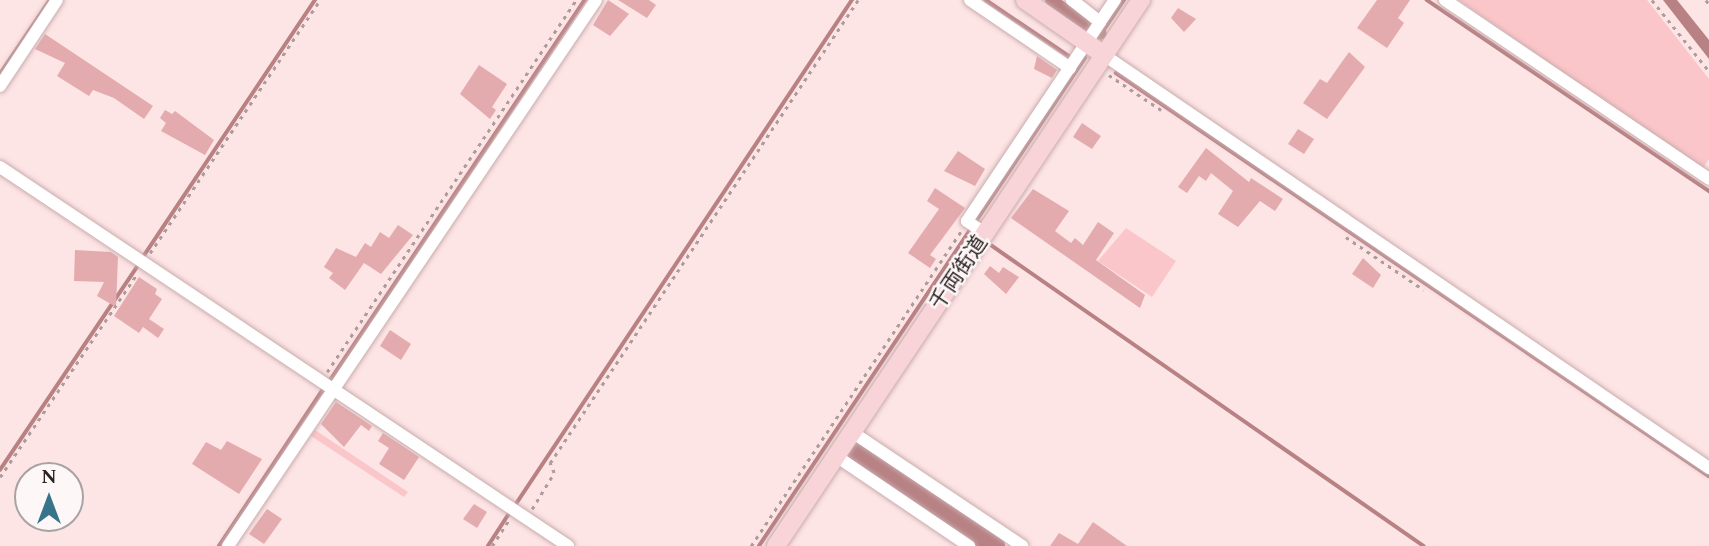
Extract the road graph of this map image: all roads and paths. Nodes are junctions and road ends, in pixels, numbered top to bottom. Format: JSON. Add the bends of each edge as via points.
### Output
{"nodes":[{"id":1,"x":57,"y":0,"type":"edge"},
{"id":2,"x":320,"y":0,"type":"edge"},
{"id":3,"x":576,"y":0,"type":"edge"},
{"id":4,"x":596,"y":0,"type":"edge"},
{"id":5,"x":858,"y":0,"type":"edge"},
{"id":6,"x":970,"y":0,"type":"edge"},
{"id":7,"x":1025,"y":0,"type":"edge"},
{"id":8,"x":1072,"y":0,"type":"edge"},
{"id":9,"x":1115,"y":0,"type":"edge"},
{"id":10,"x":1141,"y":0,"type":"edge"},
{"id":11,"x":1445,"y":0,"type":"edge"},
{"id":12,"x":1652,"y":0,"type":"edge"},
{"id":13,"x":1094,"y":31,"type":"junction"},
{"id":14,"x":1104,"y":55,"type":"junction"},
{"id":15,"x":1070,"y":68,"type":"junction"},
{"id":16,"x":1709,"y":71,"type":"edge"},
{"id":17,"x":0,"y":86,"type":"edge"},
{"id":18,"x":0,"y":167,"type":"edge"},
{"id":19,"x":1709,"y":179,"type":"edge"},
{"id":20,"x":975,"y":226,"type":"junction"},
{"id":21,"x":142,"y":262,"type":"junction"},
{"id":22,"x":328,"y":384,"type":"junction"},
{"id":23,"x":852,"y":432,"type":"junction"},
{"id":24,"x":836,"y":456,"type":"junction"},
{"id":25,"x":1709,"y":468,"type":"edge"},
{"id":26,"x":0,"y":477,"type":"edge"},
{"id":27,"x":521,"y":514,"type":"junction"},
{"id":28,"x":228,"y":546,"type":"edge"},
{"id":29,"x":492,"y":546,"type":"edge"},
{"id":30,"x":568,"y":546,"type":"edge"},
{"id":31,"x":751,"y":546,"type":"edge"},
{"id":32,"x":776,"y":546,"type":"edge"},
{"id":33,"x":969,"y":546,"type":"edge"},
{"id":34,"x":1022,"y":546,"type":"edge"}],
"edges":[{"from":1,"to":17,"type":"street"},
{"from":2,"to":21,"type":"path"},
{"from":3,"to":22,"type":"path","via":[[387,283]]},
{"from":4,"to":22,"type":"street"},
{"from":5,"to":27,"type":"path","via":[[550,463],[549,470],[554,473]]},
{"from":6,"to":15,"type":"street"},
{"from":7,"to":13,"type":"street"},
{"from":8,"to":13,"type":"street"},
{"from":9,"to":13,"type":"street"},
{"from":10,"to":14,"type":"street","name":"千両街道"},
{"from":11,"to":19,"type":"street"},
{"from":12,"to":16,"type":"path"},
{"from":13,"to":14,"type":"street"},
{"from":13,"to":15,"type":"street"},
{"from":14,"to":20,"type":"street","name":"千両街道"},
{"from":14,"to":25,"type":"street"},
{"from":15,"to":20,"type":"street"},
{"from":18,"to":21,"type":"street"},
{"from":20,"to":23,"type":"street","name":"千両街道"},
{"from":20,"to":31,"type":"path","via":[[937,268]]},
{"from":21,"to":22,"type":"street"},
{"from":21,"to":26,"type":"path"},
{"from":22,"to":27,"type":"street"},
{"from":22,"to":28,"type":"street"},
{"from":23,"to":24,"type":"street","name":"千両街道"},
{"from":23,"to":34,"type":"street"},
{"from":24,"to":32,"type":"street","name":"千両街道"},
{"from":24,"to":33,"type":"street"},
{"from":27,"to":29,"type":"path"},
{"from":27,"to":30,"type":"street"}]}
